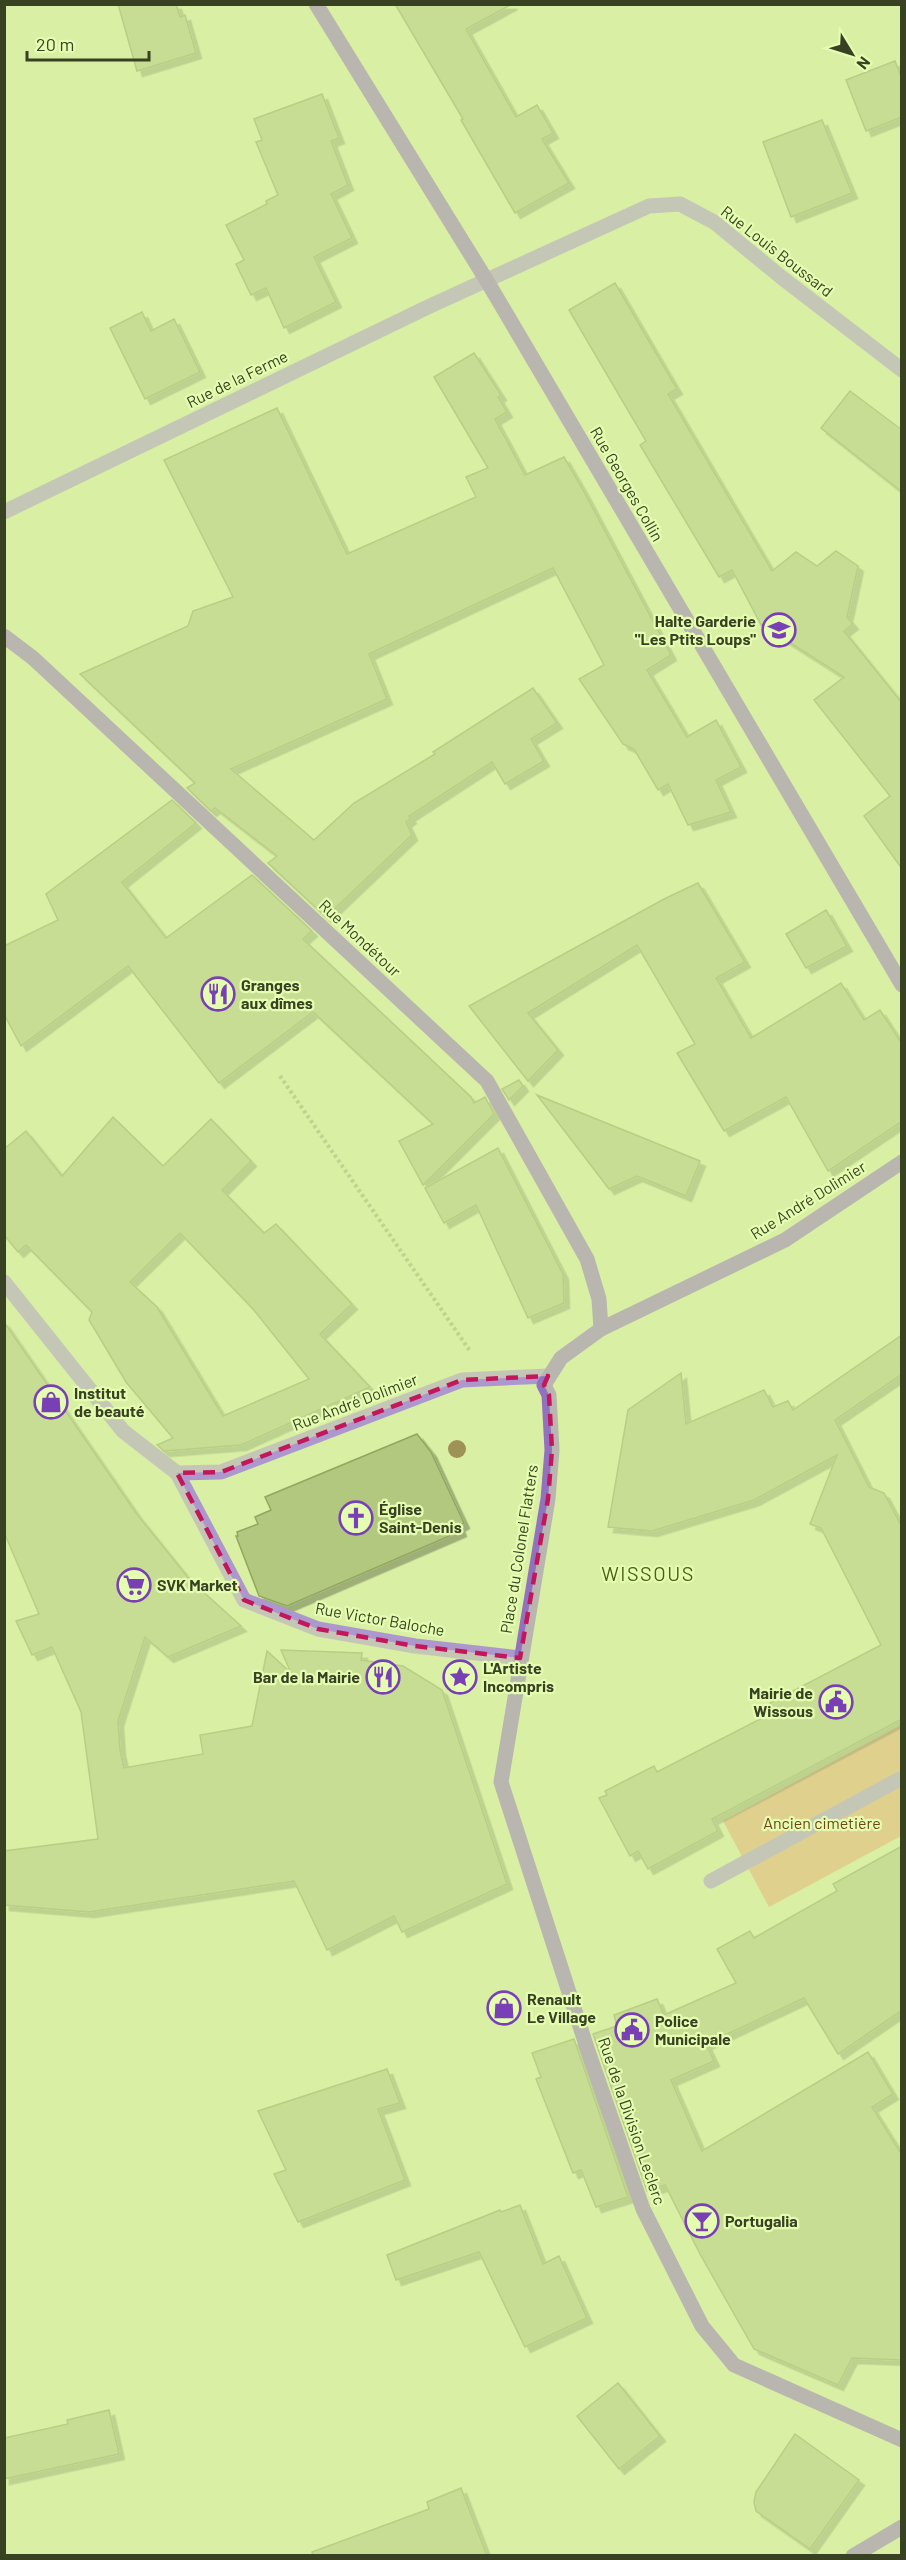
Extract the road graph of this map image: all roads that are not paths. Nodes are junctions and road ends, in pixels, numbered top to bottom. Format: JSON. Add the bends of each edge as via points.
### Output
{"nodes":[{"id":1,"x":315,"y":4,"type":"edge"},
{"id":2,"x":487,"y":281,"type":"junction"},
{"id":3,"x":902,"y":370,"type":"edge"},
{"id":4,"x":4,"y":512,"type":"edge"},
{"id":5,"x":4,"y":636,"type":"edge"},
{"id":6,"x":902,"y":985,"type":"edge"},
{"id":7,"x":902,"y":1162,"type":"edge"},
{"id":8,"x":4,"y":1282,"type":"edge"},
{"id":9,"x":601,"y":1329,"type":"junction"},
{"id":10,"x":548,"y":1376,"type":"junction"},
{"id":11,"x":177,"y":1473,"type":"junction"},
{"id":12,"x":520,"y":1658,"type":"junction"},
{"id":13,"x":901,"y":1777,"type":"edge"},
{"id":14,"x":711,"y":1881,"type":"dead end"},
{"id":15,"x":902,"y":2440,"type":"edge"},
{"id":16,"x":902,"y":2527,"type":"edge"},
{"id":17,"x":853,"y":2556,"type":"edge"}],
"edges":[{"from":1,"to":2,"type":"street","name":"Rue Georges Collin"},
{"from":2,"to":3,"type":"street","name":"Rue Louis Boussard","via":[[649,206],[680,204],[714,222]]},
{"from":2,"to":4,"type":"street","name":"Rue de la Ferme"},
{"from":2,"to":6,"type":"street","name":"Rue Georges Collin"},
{"from":5,"to":9,"type":"street","name":"Rue Mondétour","via":[[33,658],[487,1081],[586,1259],[599,1299]]},
{"from":7,"to":9,"type":"street","name":"Rue André Dolimier","via":[[784,1240]]},
{"from":8,"to":11,"type":"street","name":"Rue Victor Baloche","via":[[123,1431]]},
{"from":9,"to":10,"type":"street","via":[[561,1358]]},
{"from":10,"to":11,"type":"street","name":"Rue André Dolimier","via":[[462,1380],[221,1472]]},
{"from":10,"to":12,"type":"street","name":"Place du Colonel Flatters","via":[[544,1385],[549,1395],[552,1450],[548,1499]]},
{"from":11,"to":12,"type":"street","name":"Rue Victor Baloche","via":[[244,1600],[318,1629],[415,1646]]},
{"from":12,"to":15,"type":"street","name":"Rue de la Division Leclerc","via":[[501,1782],[643,2209],[702,2326],[734,2365]]},
{"from":13,"to":14,"type":"street"},
{"from":16,"to":17,"type":"street"}]}
